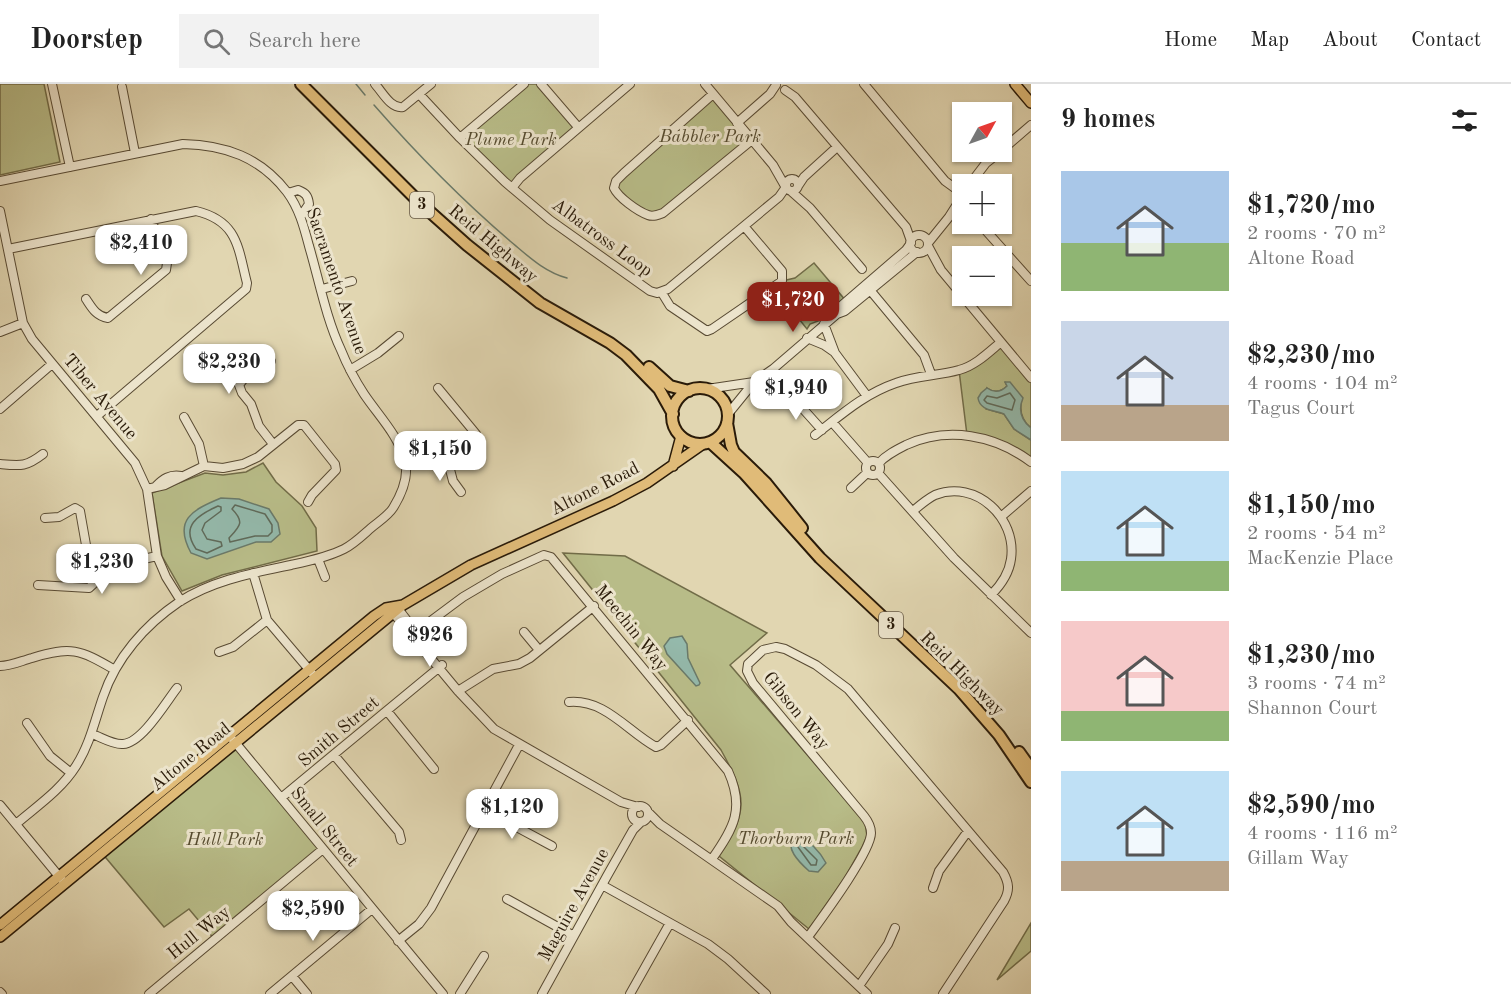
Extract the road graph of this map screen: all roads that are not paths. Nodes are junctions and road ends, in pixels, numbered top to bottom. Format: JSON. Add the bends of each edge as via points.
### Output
{"nodes":[{"id":1,"x":52,"y":84,"type":"edge"},
{"id":2,"x":301,"y":84,"type":"edge"},
{"id":3,"x":310,"y":84,"type":"edge"},
{"id":4,"x":375,"y":84,"type":"edge"},
{"id":5,"x":431,"y":84,"type":"edge"},
{"id":6,"x":524,"y":84,"type":"edge"},
{"id":7,"x":541,"y":84,"type":"edge"},
{"id":8,"x":705,"y":84,"type":"edge"},
{"id":9,"x":864,"y":84,"type":"edge"},
{"id":10,"x":1015,"y":84,"type":"edge"},
{"id":11,"x":625,"y":86,"type":"edge"},
{"id":12,"x":783,"y":86,"type":"edge"},
{"id":13,"x":122,"y":87,"type":"dead end"},
{"id":14,"x":419,"y":93,"type":"junction"},
{"id":15,"x":713,"y":94,"type":"junction"},
{"id":16,"x":1031,"y":103,"type":"edge"},
{"id":17,"x":737,"y":123,"type":"junction"},
{"id":18,"x":1031,"y":125,"type":"edge"},
{"id":19,"x":578,"y":127,"type":"junction"},
{"id":20,"x":460,"y":138,"type":"junction"},
{"id":21,"x":752,"y":140,"type":"junction"},
{"id":22,"x":1012,"y":141,"type":"edge"},
{"id":23,"x":837,"y":147,"type":"junction"},
{"id":24,"x":135,"y":153,"type":"junction"},
{"id":25,"x":988,"y":162,"type":"edge"},
{"id":26,"x":70,"y":167,"type":"junction"},
{"id":27,"x":978,"y":174,"type":"edge"},
{"id":28,"x":0,"y":182,"type":"edge"},
{"id":29,"x":792,"y":186,"type":"junction"},
{"id":30,"x":952,"y":186,"type":"edge"},
{"id":31,"x":512,"y":188,"type":"junction"},
{"id":32,"x":288,"y":193,"type":"junction"},
{"id":33,"x":0,"y":211,"type":"edge"},
{"id":34,"x":952,"y":215,"type":"edge"},
{"id":35,"x":301,"y":216,"type":"junction"},
{"id":36,"x":152,"y":219,"type":"junction"},
{"id":37,"x":744,"y":225,"type":"junction"},
{"id":38,"x":942,"y":226,"type":"junction"},
{"id":39,"x":906,"y":227,"type":"junction"},
{"id":40,"x":989,"y":234,"type":"edge"},
{"id":41,"x":920,"y":235,"type":"junction"},
{"id":42,"x":911,"y":242,"type":"junction"},
{"id":43,"x":928,"y":245,"type":"junction"},
{"id":44,"x":8,"y":249,"type":"junction"},
{"id":45,"x":918,"y":252,"type":"junction"},
{"id":46,"x":936,"y":262,"type":"junction"},
{"id":47,"x":862,"y":269,"type":"dead end"},
{"id":48,"x":352,"y":281,"type":"dead end"},
{"id":49,"x":1031,"y":281,"type":"edge"},
{"id":50,"x":322,"y":289,"type":"junction"},
{"id":51,"x":870,"y":290,"type":"junction"},
{"id":52,"x":662,"y":293,"type":"junction"},
{"id":53,"x":86,"y":299,"type":"dead end"},
{"id":54,"x":837,"y":314,"type":"junction"},
{"id":55,"x":23,"y":324,"type":"junction"},
{"id":56,"x":824,"y":324,"type":"junction"},
{"id":57,"x":0,"y":332,"type":"edge"},
{"id":58,"x":399,"y":336,"type":"dead end"},
{"id":59,"x":807,"y":338,"type":"junction"},
{"id":60,"x":1001,"y":342,"type":"junction"},
{"id":61,"x":835,"y":353,"type":"junction"},
{"id":62,"x":271,"y":361,"type":"dead end"},
{"id":63,"x":52,"y":364,"type":"junction"},
{"id":64,"x":350,"y":370,"type":"junction"},
{"id":65,"x":931,"y":374,"type":"junction"},
{"id":66,"x":1031,"y":378,"type":"edge"},
{"id":67,"x":754,"y":382,"type":"junction"},
{"id":68,"x":438,"y":388,"type":"dead end"},
{"id":69,"x":707,"y":389,"type":"junction"},
{"id":70,"x":689,"y":391,"type":"junction"},
{"id":71,"x":785,"y":394,"type":"dead end"},
{"id":72,"x":867,"y":396,"type":"junction"},
{"id":73,"x":0,"y":409,"type":"edge"},
{"id":74,"x":673,"y":414,"type":"junction"},
{"id":75,"x":97,"y":416,"type":"junction"},
{"id":76,"x":184,"y":417,"type":"dead end"},
{"id":77,"x":728,"y":419,"type":"junction"},
{"id":78,"x":832,"y":422,"type":"junction"},
{"id":79,"x":681,"y":436,"type":"junction"},
{"id":80,"x":706,"y":443,"type":"junction"},
{"id":81,"x":273,"y":444,"type":"junction"},
{"id":82,"x":43,"y":454,"type":"dead end"},
{"id":83,"x":447,"y":458,"type":"junction"},
{"id":84,"x":1031,"y":462,"type":"edge"},
{"id":85,"x":406,"y":463,"type":"junction"},
{"id":86,"x":868,"y":463,"type":"junction"},
{"id":87,"x":879,"y":463,"type":"junction"},
{"id":88,"x":0,"y":464,"type":"edge"},
{"id":89,"x":673,"y":465,"type":"junction"},
{"id":90,"x":204,"y":466,"type":"junction"},
{"id":91,"x":867,"y":473,"type":"junction"},
{"id":92,"x":878,"y":473,"type":"junction"},
{"id":93,"x":851,"y":488,"type":"dead end"},
{"id":94,"x":147,"y":489,"type":"junction"},
{"id":95,"x":1031,"y":491,"type":"edge"},
{"id":96,"x":460,"y":492,"type":"dead end"},
{"id":97,"x":308,"y":502,"type":"dead end"},
{"id":98,"x":913,"y":511,"type":"junction"},
{"id":99,"x":1002,"y":516,"type":"junction"},
{"id":100,"x":45,"y":518,"type":"dead end"},
{"id":101,"x":157,"y":556,"type":"junction"},
{"id":102,"x":318,"y":559,"type":"junction"},
{"id":103,"x":253,"y":573,"type":"junction"},
{"id":104,"x":104,"y":574,"type":"junction"},
{"id":105,"x":325,"y":577,"type":"dead end"},
{"id":106,"x":38,"y":585,"type":"dead end"},
{"id":107,"x":992,"y":595,"type":"junction"},
{"id":108,"x":181,"y":601,"type":"junction"},
{"id":109,"x":594,"y":606,"type":"junction"},
{"id":110,"x":398,"y":609,"type":"junction"},
{"id":111,"x":267,"y":620,"type":"junction"},
{"id":112,"x":524,"y":632,"type":"dead end"},
{"id":113,"x":414,"y":633,"type":"junction"},
{"id":114,"x":1031,"y":633,"type":"edge"},
{"id":115,"x":539,"y":650,"type":"junction"},
{"id":116,"x":219,"y":652,"type":"dead end"},
{"id":117,"x":0,"y":666,"type":"edge"},
{"id":118,"x":441,"y":666,"type":"junction"},
{"id":119,"x":308,"y":669,"type":"junction"},
{"id":120,"x":115,"y":670,"type":"junction"},
{"id":121,"x":315,"y":677,"type":"junction"},
{"id":122,"x":177,"y":688,"type":"dead end"},
{"id":123,"x":460,"y":690,"type":"junction"},
{"id":124,"x":569,"y":702,"type":"dead end"},
{"id":125,"x":387,"y":711,"type":"junction"},
{"id":126,"x":688,"y":720,"type":"junction"},
{"id":127,"x":27,"y":723,"type":"dead end"},
{"id":128,"x":92,"y":734,"type":"junction"},
{"id":129,"x":232,"y":738,"type":"junction"},
{"id":130,"x":519,"y":745,"type":"junction"},
{"id":131,"x":334,"y":755,"type":"junction"},
{"id":132,"x":434,"y":769,"type":"dead end"},
{"id":133,"x":1031,"y":769,"type":"edge"},
{"id":134,"x":71,"y":773,"type":"junction"},
{"id":135,"x":1031,"y":782,"type":"edge"},
{"id":136,"x":281,"y":798,"type":"junction"},
{"id":137,"x":621,"y":802,"type":"junction"},
{"id":138,"x":0,"y":805,"type":"edge"},
{"id":139,"x":638,"y":807,"type":"junction"},
{"id":140,"x":484,"y":810,"type":"junction"},
{"id":141,"x":648,"y":812,"type":"junction"},
{"id":142,"x":638,"y":819,"type":"junction"},
{"id":143,"x":16,"y":824,"type":"junction"},
{"id":144,"x":660,"y":824,"type":"junction"},
{"id":145,"x":968,"y":831,"type":"junction"},
{"id":146,"x":401,"y":840,"type":"dead end"},
{"id":147,"x":552,"y":846,"type":"dead end"},
{"id":148,"x":323,"y":849,"type":"junction"},
{"id":149,"x":712,"y":859,"type":"junction"},
{"id":150,"x":61,"y":880,"type":"junction"},
{"id":151,"x":602,"y":885,"type":"junction"},
{"id":152,"x":933,"y":888,"type":"dead end"},
{"id":153,"x":507,"y":899,"type":"dead end"},
{"id":154,"x":372,"y":909,"type":"junction"},
{"id":155,"x":670,"y":922,"type":"junction"},
{"id":156,"x":0,"y":925,"type":"edge"},
{"id":157,"x":896,"y":928,"type":"dead end"},
{"id":158,"x":574,"y":936,"type":"junction"},
{"id":159,"x":0,"y":937,"type":"edge"},
{"id":160,"x":808,"y":937,"type":"junction"},
{"id":161,"x":398,"y":940,"type":"junction"},
{"id":162,"x":484,"y":956,"type":"dead end"},
{"id":163,"x":292,"y":976,"type":"junction"},
{"id":164,"x":859,"y":986,"type":"junction"},
{"id":165,"x":149,"y":994,"type":"edge"},
{"id":166,"x":270,"y":994,"type":"edge"},
{"id":167,"x":307,"y":994,"type":"edge"},
{"id":168,"x":442,"y":994,"type":"edge"},
{"id":169,"x":460,"y":994,"type":"edge"},
{"id":170,"x":542,"y":994,"type":"edge"},
{"id":171,"x":630,"y":994,"type":"edge"},
{"id":172,"x":766,"y":994,"type":"edge"},
{"id":173,"x":867,"y":994,"type":"edge"},
{"id":174,"x":944,"y":994,"type":"edge"}],
"edges":[{"from":1,"to":26,"type":"street"},
{"from":2,"to":74,"type":"highway","name":"Reid Highway","number":"3","via":[[467,245],[540,303],[626,355],[659,389]]},
{"from":3,"to":70,"type":"highway","name":"Reid Highway","number":"3","via":[[424,198],[503,267],[558,308],[618,341],[664,382]]},
{"from":4,"to":14,"type":"street","via":[[398,108]]},
{"from":5,"to":14,"type":"street"},
{"from":6,"to":20,"type":"street"},
{"from":7,"to":19,"type":"street"},
{"from":8,"to":15,"type":"street"},
{"from":9,"to":30,"type":"street"},
{"from":10,"to":16,"type":"main road"},
{"from":11,"to":19,"type":"street"},
{"from":12,"to":17,"type":"street"},
{"from":12,"to":23,"type":"street"},
{"from":13,"to":24,"type":"street"},
{"from":14,"to":20,"type":"street","name":"Albatross Loop"},
{"from":15,"to":17,"type":"street"},
{"from":15,"to":21,"type":"street","via":[[616,181],[618,196],[648,215],[663,213]]},
{"from":17,"to":21,"type":"street"},
{"from":18,"to":22,"type":"street"},
{"from":19,"to":31,"type":"street"},
{"from":20,"to":31,"type":"street","name":"Albatross Loop"},
{"from":21,"to":29,"type":"street"},
{"from":23,"to":29,"type":"street"},
{"from":23,"to":39,"type":"street"},
{"from":24,"to":26,"type":"street","name":"Sacramento Avenue"},
{"from":24,"to":32,"type":"street","name":"Sacramento Avenue","via":[[183,144],[226,149],[248,158]]},
{"from":25,"to":27,"type":"street"},
{"from":26,"to":28,"type":"street","name":"Sacramento Avenue"},
{"from":29,"to":37,"type":"street","name":"Albatross Loop"},
{"from":29,"to":47,"type":"street"},
{"from":31,"to":52,"type":"street","name":"Albatross Loop","via":[[650,291]]},
{"from":32,"to":35,"type":"street","name":"Sacramento Avenue"},
{"from":32,"to":35,"type":"street","via":[[298,190],[308,198],[309,204]]},
{"from":33,"to":44,"type":"street","name":"Tiber Avenue"},
{"from":34,"to":38,"type":"street"},
{"from":35,"to":50,"type":"street","name":"Sacramento Avenue"},
{"from":36,"to":44,"type":"street"},
{"from":36,"to":53,"type":"street","via":[[166,270],[108,318],[95,312]]},
{"from":36,"to":75,"type":"street","via":[[196,211],[224,223],[236,240],[246,289]]},
{"from":37,"to":52,"type":"street","name":"Albatross Loop"},
{"from":37,"to":52,"type":"street","via":[[782,271],[782,281],[707,331],[670,306]]},
{"from":38,"to":41,"type":"street"},
{"from":38,"to":43,"type":"street"},
{"from":39,"to":41,"type":"street"},
{"from":39,"to":42,"type":"street"},
{"from":40,"to":49,"type":"street"},
{"from":41,"to":42,"type":"street"},
{"from":41,"to":43,"type":"street"},
{"from":42,"to":45,"type":"street"},
{"from":42,"to":54,"type":"street"},
{"from":43,"to":45,"type":"street"},
{"from":43,"to":46,"type":"street"},
{"from":44,"to":55,"type":"street","name":"Tiber Avenue"},
{"from":45,"to":46,"type":"street"},
{"from":45,"to":51,"type":"street"},
{"from":46,"to":60,"type":"street"},
{"from":48,"to":50,"type":"street"},
{"from":50,"to":64,"type":"street","name":"Sacramento Avenue"},
{"from":51,"to":54,"type":"street"},
{"from":51,"to":65,"type":"street","via":[[924,355]]},
{"from":54,"to":56,"type":"street"},
{"from":55,"to":57,"type":"street"},
{"from":55,"to":63,"type":"street","name":"Tiber Avenue"},
{"from":56,"to":59,"type":"street"},
{"from":56,"to":61,"type":"street"},
{"from":58,"to":64,"type":"street"},
{"from":59,"to":61,"type":"street"},
{"from":59,"to":67,"type":"street"},
{"from":60,"to":65,"type":"street","via":[[962,370]]},
{"from":60,"to":66,"type":"street"},
{"from":61,"to":72,"type":"street"},
{"from":62,"to":81,"type":"street","via":[[257,366],[239,384],[259,426]]},
{"from":63,"to":73,"type":"street"},
{"from":63,"to":75,"type":"street","name":"Tiber Avenue"},
{"from":64,"to":85,"type":"street","name":"Sacramento Avenue","via":[[397,442]]},
{"from":65,"to":72,"type":"street"},
{"from":67,"to":69,"type":"street"},
{"from":67,"to":77,"type":"street"},
{"from":68,"to":83,"type":"street","via":[[477,439],[469,451]]},
{"from":69,"to":70,"type":"highway"},
{"from":69,"to":77,"type":"highway","via":[[726,404]]},
{"from":70,"to":74,"type":"highway","via":[[678,400]]},
{"from":71,"to":78,"type":"street","via":[[795,400],[818,433]]},
{"from":72,"to":78,"type":"street"},
{"from":74,"to":79,"type":"highway"},
{"from":75,"to":94,"type":"street","name":"Tiber Avenue","via":[[135,463]]},
{"from":76,"to":90,"type":"street","via":[[199,444]]},
{"from":77,"to":80,"type":"highway","via":[[720,436]]},
{"from":77,"to":133,"type":"highway","name":"Reid Highway","number":"3","via":[[734,452],[766,483],[825,553],[963,685]]},
{"from":78,"to":86,"type":"street"},
{"from":79,"to":80,"type":"highway"},
{"from":79,"to":89,"type":"main road"},
{"from":80,"to":89,"type":"main road","name":"Altone Road"},
{"from":80,"to":135,"type":"highway","name":"Reid Highway","number":"3","via":[[744,473],[820,558],[958,689],[999,735]]},
{"from":81,"to":90,"type":"street","via":[[243,464]]},
{"from":81,"to":97,"type":"street","via":[[298,424],[304,425],[335,464],[333,475]]},
{"from":82,"to":88,"type":"street","via":[[30,464]]},
{"from":83,"to":85,"type":"street"},
{"from":83,"to":96,"type":"street"},
{"from":84,"to":87,"type":"street","via":[[993,441],[944,435],[911,443]]},
{"from":85,"to":102,"type":"street","via":[[402,492],[390,512],[345,548]]},
{"from":86,"to":87,"type":"street"},
{"from":86,"to":91,"type":"street"},
{"from":87,"to":92,"type":"street"},
{"from":89,"to":110,"type":"main road","name":"Altone Road","via":[[587,515],[471,565]]},
{"from":90,"to":94,"type":"street","via":[[163,479]]},
{"from":91,"to":92,"type":"street"},
{"from":91,"to":93,"type":"street"},
{"from":92,"to":98,"type":"street"},
{"from":94,"to":101,"type":"street","name":"Tiber Avenue"},
{"from":95,"to":99,"type":"street"},
{"from":98,"to":99,"type":"street","via":[[935,495],[953,491],[981,498]]},
{"from":98,"to":107,"type":"street"},
{"from":99,"to":107,"type":"street","via":[[1011,537],[1012,558],[1004,580]]},
{"from":100,"to":104,"type":"street","via":[[59,517],[75,508],[80,511],[86,545]]},
{"from":101,"to":104,"type":"street","via":[[122,564]]},
{"from":101,"to":108,"type":"street","name":"Tiber Avenue"},
{"from":102,"to":103,"type":"street"},
{"from":102,"to":105,"type":"street"},
{"from":103,"to":108,"type":"street","via":[[217,583]]},
{"from":103,"to":111,"type":"street"},
{"from":104,"to":106,"type":"street","via":[[89,588]]},
{"from":107,"to":114,"type":"street"},
{"from":108,"to":120,"type":"street","via":[[154,621]]},
{"from":109,"to":113,"type":"street","name":"Meechin Way","via":[[558,563],[544,555],[463,597]]},
{"from":109,"to":115,"type":"street"},
{"from":109,"to":126,"type":"street","name":"Meechin Way"},
{"from":110,"to":113,"type":"street"},
{"from":110,"to":119,"type":"main road","name":"Altone Road","via":[[398,604],[380,612]]},
{"from":110,"to":121,"type":"main road","name":"Altone Road"},
{"from":111,"to":116,"type":"street","via":[[233,647]]},
{"from":111,"to":119,"type":"street"},
{"from":112,"to":115,"type":"street"},
{"from":113,"to":118,"type":"street"},
{"from":115,"to":123,"type":"street","via":[[519,664],[493,669]]},
{"from":117,"to":120,"type":"street","via":[[58,650],[77,651]]},
{"from":118,"to":123,"type":"street"},
{"from":118,"to":125,"type":"street","name":"Smith Street"},
{"from":119,"to":121,"type":"street"},
{"from":119,"to":129,"type":"main road","name":"Altone Road"},
{"from":120,"to":128,"type":"street"},
{"from":121,"to":129,"type":"main road","name":"Altone Road"},
{"from":122,"to":128,"type":"street","via":[[132,742],[114,743]]},
{"from":123,"to":130,"type":"street","via":[[494,729]]},
{"from":124,"to":126,"type":"street","via":[[595,705],[656,747]]},
{"from":125,"to":131,"type":"street","name":"Smith Street"},
{"from":125,"to":132,"type":"street"},
{"from":126,"to":149,"type":"street","name":"Meechin Way","via":[[728,771],[737,797],[732,828]]},
{"from":127,"to":134,"type":"street","via":[[50,756]]},
{"from":128,"to":134,"type":"street"},
{"from":129,"to":136,"type":"street","name":"Small Street"},
{"from":129,"to":150,"type":"main road","name":"Altone Road"},
{"from":130,"to":137,"type":"street"},
{"from":130,"to":140,"type":"street"},
{"from":131,"to":136,"type":"street","name":"Smith Street"},
{"from":131,"to":146,"type":"street","via":[[399,832]]},
{"from":134,"to":143,"type":"street"},
{"from":136,"to":148,"type":"street","name":"Small Street"},
{"from":137,"to":139,"type":"street"},
{"from":137,"to":142,"type":"street"},
{"from":138,"to":143,"type":"street"},
{"from":139,"to":141,"type":"street"},
{"from":139,"to":142,"type":"street"},
{"from":140,"to":147,"type":"street"},
{"from":140,"to":161,"type":"street","via":[[431,908],[419,924]]},
{"from":141,"to":142,"type":"street","via":[[648,817]]},
{"from":141,"to":144,"type":"street"},
{"from":142,"to":144,"type":"street"},
{"from":142,"to":151,"type":"street","name":"Maguire Avenue"},
{"from":143,"to":150,"type":"street"},
{"from":144,"to":149,"type":"street"},
{"from":145,"to":152,"type":"street","via":[[939,871]]},
{"from":145,"to":160,"type":"street","name":"Gibson Way","via":[[849,689],[785,649],[763,650],[748,664],[753,682],[871,828],[864,853]]},
{"from":145,"to":174,"type":"street","name":"Gibson Way","via":[[1003,872],[1009,889]]},
{"from":148,"to":154,"type":"street","name":"Small Street"},
{"from":148,"to":165,"type":"street","name":"Hull Way"},
{"from":149,"to":160,"type":"street","via":[[778,906]]},
{"from":150,"to":156,"type":"main road","name":"Altone Road"},
{"from":150,"to":159,"type":"main road","name":"Altone Road"},
{"from":151,"to":155,"type":"street"},
{"from":151,"to":158,"type":"street","name":"Maguire Avenue"},
{"from":153,"to":158,"type":"street"},
{"from":154,"to":161,"type":"street","name":"Small Street"},
{"from":154,"to":163,"type":"street"},
{"from":155,"to":171,"type":"street"},
{"from":155,"to":172,"type":"street","via":[[708,944]]},
{"from":157,"to":164,"type":"street"},
{"from":158,"to":170,"type":"street","name":"Maguire Avenue"},
{"from":160,"to":164,"type":"street"},
{"from":161,"to":168,"type":"street","name":"Small Street"},
{"from":162,"to":169,"type":"street"},
{"from":163,"to":166,"type":"street"},
{"from":163,"to":167,"type":"street"},
{"from":164,"to":173,"type":"street"}]}
